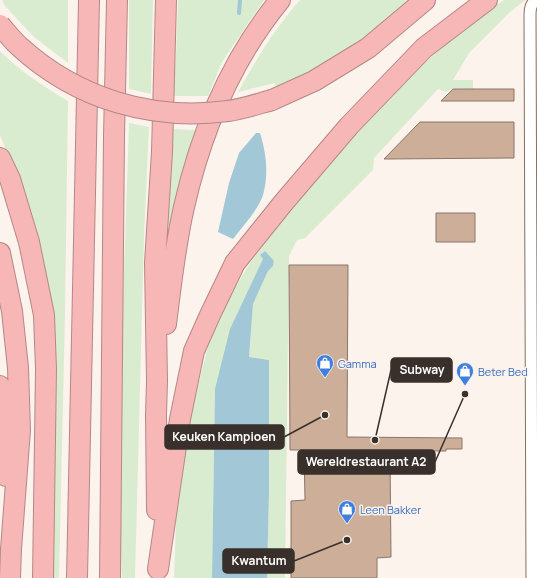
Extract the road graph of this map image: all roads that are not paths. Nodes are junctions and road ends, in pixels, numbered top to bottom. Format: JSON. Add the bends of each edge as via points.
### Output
{"nodes":[{"id":1,"x":89,"y":0,"type":"edge"},
{"id":2,"x":117,"y":0,"type":"edge"},
{"id":3,"x":166,"y":0,"type":"edge"},
{"id":4,"x":280,"y":0,"type":"edge"},
{"id":5,"x":425,"y":0,"type":"edge"},
{"id":6,"x":487,"y":0,"type":"edge"},
{"id":7,"x":536,"y":0,"type":"edge"},
{"id":8,"x":0,"y":25,"type":"edge"},
{"id":9,"x":0,"y":158,"type":"edge"},
{"id":10,"x":534,"y":207,"type":"edge"},
{"id":11,"x":0,"y":253,"type":"edge"},
{"id":12,"x":157,"y":382,"type":"junction"},
{"id":13,"x":0,"y":386,"type":"edge"},
{"id":14,"x":11,"y":549,"type":"junction"},
{"id":15,"x":158,"y":574,"type":"edge"},
{"id":16,"x":10,"y":578,"type":"edge"},
{"id":17,"x":43,"y":578,"type":"edge"},
{"id":18,"x":77,"y":578,"type":"edge"},
{"id":19,"x":110,"y":578,"type":"edge"},
{"id":20,"x":532,"y":578,"type":"edge"}],
"edges":[{"from":1,"to":18,"type":"highway"},
{"from":2,"to":19,"type":"highway"},
{"from":3,"to":12,"type":"highway","via":[[162,152],[155,263]]},
{"from":4,"to":12,"type":"highway","via":[[264,19],[233,70],[216,104],[199,152],[181,221]]},
{"from":5,"to":8,"type":"highway","bridge":true,"via":[[368,48],[314,81],[272,100],[206,114],[158,112],[135,108],[85,91],[43,66],[20,47]]},
{"from":6,"to":15,"type":"highway","via":[[413,59],[349,126],[235,263],[194,351],[180,419]]},
{"from":7,"to":10,"type":"street","via":[[530,8]]},
{"from":9,"to":17,"type":"highway","via":[[10,179],[29,242],[44,315],[46,385]]},
{"from":10,"to":20,"type":"street"},
{"from":11,"to":14,"type":"highway","via":[[12,312],[18,368],[20,430]]},
{"from":12,"to":15,"type":"highway"},
{"from":13,"to":14,"type":"highway"},
{"from":14,"to":16,"type":"highway"}]}
